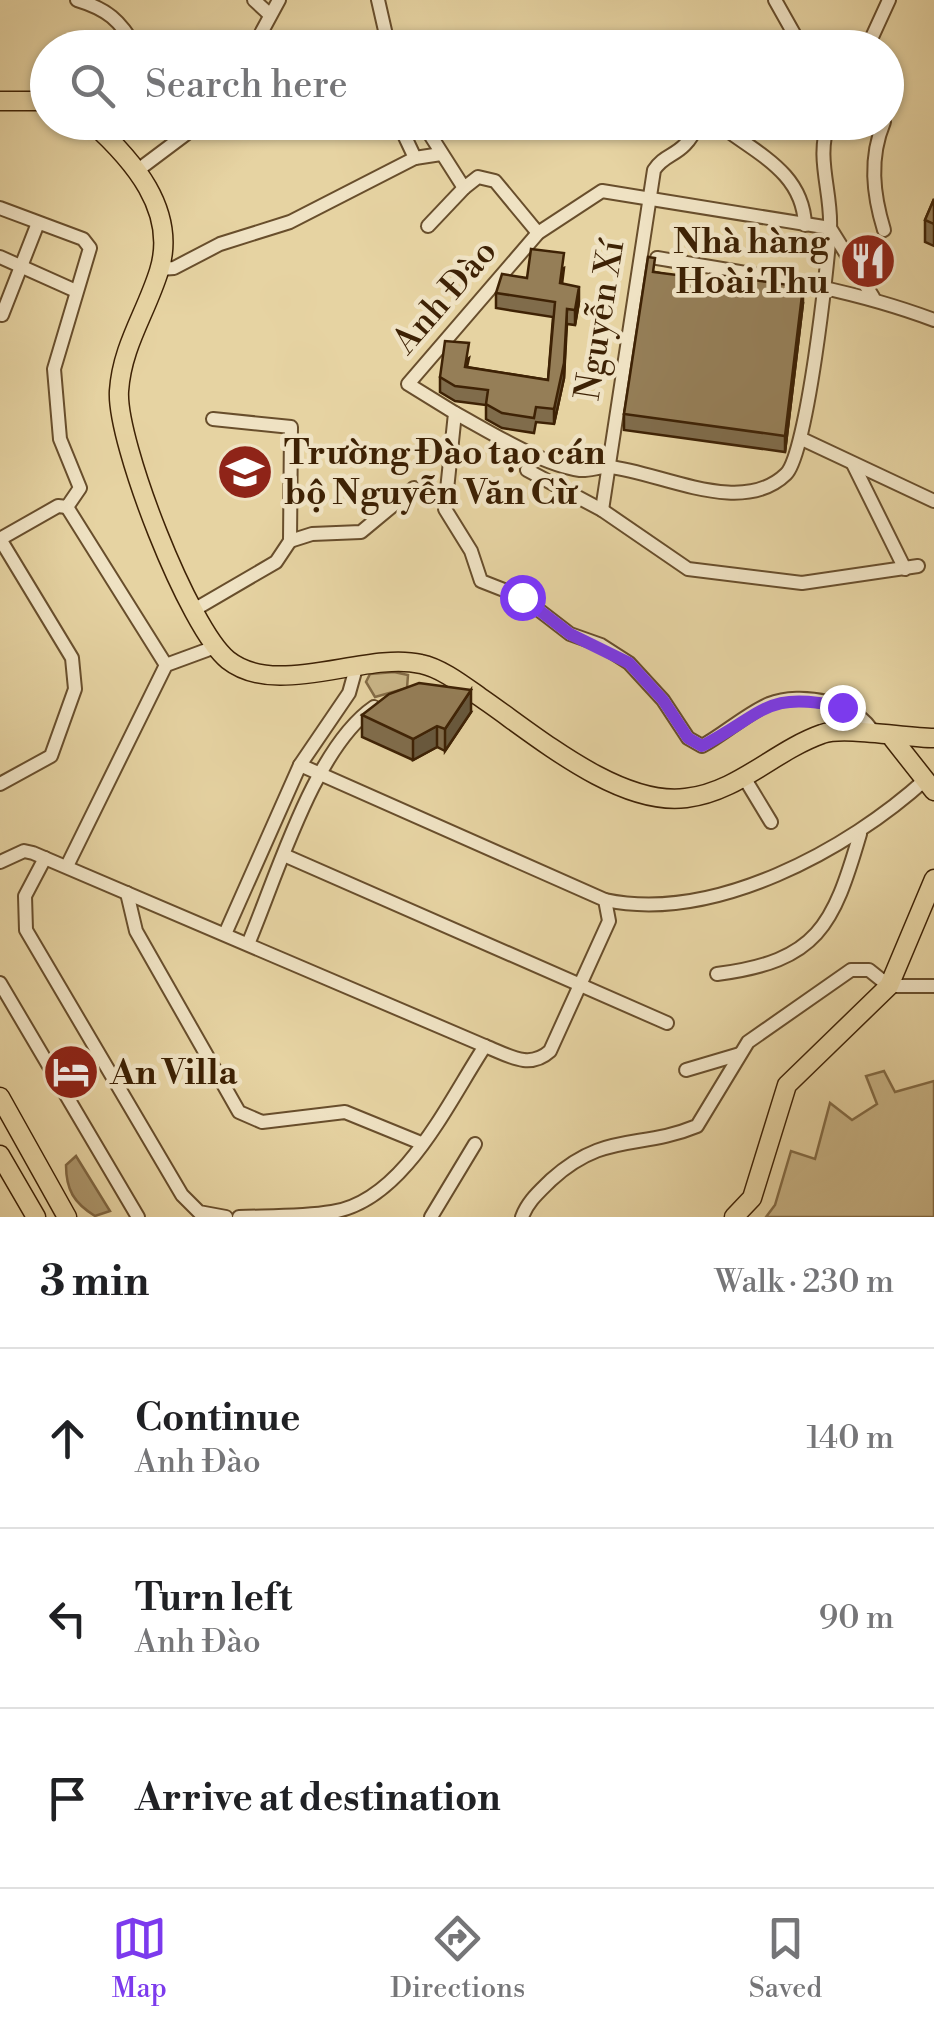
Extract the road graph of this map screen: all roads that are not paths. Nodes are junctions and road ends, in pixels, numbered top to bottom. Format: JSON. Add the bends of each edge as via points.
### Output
{"nodes":[{"id":1,"x":76,"y":0,"type":"edge"},
{"id":2,"x":254,"y":0,"type":"edge"},
{"id":3,"x":279,"y":0,"type":"edge"},
{"id":4,"x":378,"y":0,"type":"edge"},
{"id":5,"x":776,"y":0,"type":"edge"},
{"id":6,"x":889,"y":0,"type":"edge"},
{"id":7,"x":268,"y":14,"type":"junction"},
{"id":8,"x":125,"y":30,"type":"edge"},
{"id":9,"x":261,"y":30,"type":"edge"},
{"id":10,"x":386,"y":30,"type":"edge"},
{"id":11,"x":792,"y":30,"type":"edge"},
{"id":12,"x":875,"y":30,"type":"edge"},
{"id":13,"x":30,"y":98,"type":"edge"},
{"id":14,"x":0,"y":100,"type":"edge"},
{"id":15,"x":109,"y":140,"type":"edge"},
{"id":16,"x":178,"y":140,"type":"edge"},
{"id":17,"x":406,"y":140,"type":"edge"},
{"id":18,"x":433,"y":140,"type":"edge"},
{"id":19,"x":688,"y":140,"type":"edge"},
{"id":20,"x":741,"y":140,"type":"edge"},
{"id":21,"x":825,"y":140,"type":"edge"},
{"id":22,"x":876,"y":140,"type":"edge"},
{"id":23,"x":441,"y":154,"type":"junction"},
{"id":24,"x":414,"y":158,"type":"junction"},
{"id":25,"x":138,"y":170,"type":"junction"},
{"id":26,"x":464,"y":188,"type":"junction"},
{"id":27,"x":648,"y":199,"type":"junction"},
{"id":28,"x":0,"y":208,"type":"edge"},
{"id":29,"x":38,"y":223,"type":"junction"},
{"id":30,"x":805,"y":224,"type":"junction"},
{"id":31,"x":428,"y":226,"type":"dead end"},
{"id":32,"x":830,"y":228,"type":"junction"},
{"id":33,"x":884,"y":230,"type":"dead end"},
{"id":34,"x":538,"y":233,"type":"junction"},
{"id":35,"x":0,"y":257,"type":"edge"},
{"id":36,"x":657,"y":258,"type":"edge"},
{"id":37,"x":22,"y":267,"type":"junction"},
{"id":38,"x":160,"y":269,"type":"junction"},
{"id":39,"x":822,"y":286,"type":"junction"},
{"id":40,"x":76,"y":291,"type":"junction"},
{"id":41,"x":873,"y":297,"type":"junction"},
{"id":42,"x":2,"y":316,"type":"edge"},
{"id":43,"x":934,"y":320,"type":"edge"},
{"id":44,"x":456,"y":413,"type":"junction"},
{"id":45,"x":213,"y":419,"type":"dead end"},
{"id":46,"x":802,"y":438,"type":"junction"},
{"id":47,"x":852,"y":462,"type":"junction"},
{"id":48,"x":608,"y":467,"type":"junction"},
{"id":49,"x":527,"y":470,"type":"dead end"},
{"id":50,"x":414,"y":488,"type":"dead end"},
{"id":51,"x":934,"y":502,"type":"edge"},
{"id":52,"x":67,"y":507,"type":"junction"},
{"id":53,"x":602,"y":510,"type":"junction"},
{"id":54,"x":0,"y":539,"type":"edge"},
{"id":55,"x":290,"y":542,"type":"junction"},
{"id":56,"x":192,"y":611,"type":"junction"},
{"id":57,"x":216,"y":647,"type":"junction"},
{"id":58,"x":166,"y":666,"type":"junction"},
{"id":59,"x":356,"y":668,"type":"junction"},
{"id":60,"x":464,"y":686,"type":"junction"},
{"id":61,"x":441,"y":690,"type":"edge"},
{"id":62,"x":350,"y":694,"type":"junction"},
{"id":63,"x":382,"y":702,"type":"edge"},
{"id":64,"x":369,"y":710,"type":"junction"},
{"id":65,"x":874,"y":734,"type":"junction"},
{"id":66,"x":894,"y":738,"type":"junction"},
{"id":67,"x":934,"y":738,"type":"edge"},
{"id":68,"x":300,"y":765,"type":"junction"},
{"id":69,"x":319,"y":773,"type":"junction"},
{"id":70,"x":745,"y":779,"type":"junction"},
{"id":71,"x":0,"y":784,"type":"edge"},
{"id":72,"x":930,"y":785,"type":"edge"},
{"id":73,"x":771,"y":822,"type":"dead end"},
{"id":74,"x":860,"y":834,"type":"junction"},
{"id":75,"x":286,"y":856,"type":"junction"},
{"id":76,"x":45,"y":858,"type":"junction"},
{"id":77,"x":0,"y":862,"type":"edge"},
{"id":78,"x":67,"y":866,"type":"junction"},
{"id":79,"x":934,"y":879,"type":"edge"},
{"id":80,"x":126,"y":892,"type":"junction"},
{"id":81,"x":605,"y":900,"type":"junction"},
{"id":82,"x":225,"y":934,"type":"junction"},
{"id":83,"x":248,"y":944,"type":"junction"},
{"id":84,"x":717,"y":974,"type":"dead end"},
{"id":85,"x":0,"y":983,"type":"edge"},
{"id":86,"x":580,"y":985,"type":"junction"},
{"id":87,"x":889,"y":986,"type":"junction"},
{"id":88,"x":934,"y":986,"type":"edge"},
{"id":89,"x":667,"y":1023,"type":"dead end"},
{"id":90,"x":485,"y":1046,"type":"junction"},
{"id":91,"x":740,"y":1054,"type":"junction"},
{"id":92,"x":686,"y":1070,"type":"dead end"},
{"id":93,"x":0,"y":1097,"type":"edge"},
{"id":94,"x":0,"y":1114,"type":"edge"},
{"id":95,"x":421,"y":1143,"type":"junction"},
{"id":96,"x":474,"y":1144,"type":"dead end"},
{"id":97,"x":0,"y":1155,"type":"edge"},
{"id":98,"x":0,"y":1172,"type":"edge"},
{"id":99,"x":40,"y":1177,"type":"junction"},
{"id":100,"x":16,"y":1191,"type":"junction"},
{"id":101,"x":26,"y":1217,"type":"edge"},
{"id":102,"x":36,"y":1217,"type":"edge"},
{"id":103,"x":57,"y":1217,"type":"edge"},
{"id":104,"x":67,"y":1217,"type":"edge"},
{"id":105,"x":138,"y":1217,"type":"edge"},
{"id":106,"x":226,"y":1217,"type":"edge"},
{"id":107,"x":239,"y":1217,"type":"edge"},
{"id":108,"x":430,"y":1217,"type":"edge"},
{"id":109,"x":522,"y":1217,"type":"edge"},
{"id":110,"x":734,"y":1217,"type":"edge"}],
"edges":[{"from":1,"to":8,"type":"street","via":[[100,7]]},
{"from":2,"to":7,"type":"street"},
{"from":3,"to":7,"type":"street"},
{"from":4,"to":10,"type":"street"},
{"from":5,"to":11,"type":"street"},
{"from":6,"to":12,"type":"street"},
{"from":7,"to":9,"type":"street"},
{"from":13,"to":14,"type":"main road"},
{"from":15,"to":25,"type":"main road"},
{"from":16,"to":25,"type":"street"},
{"from":17,"to":24,"type":"street"},
{"from":18,"to":23,"type":"street"},
{"from":19,"to":27,"type":"street","via":[[679,155],[660,162]]},
{"from":20,"to":30,"type":"street","via":[[790,175],[804,201]]},
{"from":21,"to":32,"type":"street"},
{"from":22,"to":33,"type":"street","via":[[874,181]]},
{"from":23,"to":24,"type":"street"},
{"from":23,"to":26,"type":"street"},
{"from":24,"to":38,"type":"street","via":[[290,222]]},
{"from":25,"to":38,"type":"main road","via":[[158,208]]},
{"from":26,"to":31,"type":"street"},
{"from":26,"to":34,"type":"street","via":[[478,177],[495,181]]},
{"from":27,"to":30,"type":"street","name":"Anh Đào"},
{"from":27,"to":34,"type":"street","name":"Anh Đào","via":[[602,191]]},
{"from":27,"to":48,"type":"street","name":"Nguyễn Xí"},
{"from":28,"to":29,"type":"street"},
{"from":29,"to":37,"type":"street"},
{"from":29,"to":40,"type":"street","via":[[90,248]]},
{"from":30,"to":32,"type":"street","name":"Anh Đào"},
{"from":32,"to":39,"type":"street"},
{"from":32,"to":41,"type":"street"},
{"from":34,"to":44,"type":"street","name":"Anh Đào","via":[[408,384]]},
{"from":35,"to":37,"type":"street"},
{"from":36,"to":39,"type":"street"},
{"from":37,"to":40,"type":"street"},
{"from":37,"to":42,"type":"street"},
{"from":38,"to":56,"type":"main road","via":[[123,354],[119,396],[127,448]]},
{"from":39,"to":41,"type":"street"},
{"from":39,"to":46,"type":"street"},
{"from":40,"to":52,"type":"street","via":[[54,369],[60,439],[80,484]]},
{"from":41,"to":43,"type":"street"},
{"from":44,"to":48,"type":"street","via":[[580,470]]},
{"from":44,"to":65,"type":"street","via":[[445,509],[482,581],[522,597],[570,634],[629,663],[688,738],[702,746],[768,704],[802,698],[842,707],[868,722]]},
{"from":45,"to":55,"type":"street","via":[[291,427]]},
{"from":46,"to":47,"type":"street"},
{"from":46,"to":48,"type":"street","via":[[788,472],[762,490],[716,491]]},
{"from":47,"to":51,"type":"street"},
{"from":47,"to":53,"type":"street","via":[[911,568],[802,583],[688,568]]},
{"from":48,"to":53,"type":"street","name":"Nguyễn Xí"},
{"from":49,"to":53,"type":"street"},
{"from":50,"to":55,"type":"street","via":[[361,532]]},
{"from":52,"to":54,"type":"street"},
{"from":52,"to":58,"type":"street"},
{"from":54,"to":71,"type":"street","via":[[77,674],[51,756]]},
{"from":55,"to":56,"type":"street","via":[[276,562]]},
{"from":56,"to":57,"type":"main road"},
{"from":57,"to":58,"type":"street"},
{"from":57,"to":59,"type":"main road","via":[[231,663],[272,675]]},
{"from":58,"to":78,"type":"street"},
{"from":59,"to":60,"type":"main road","via":[[422,664]]},
{"from":59,"to":62,"type":"street"},
{"from":60,"to":61,"type":"street"},
{"from":60,"to":70,"type":"main road","via":[[584,768],[644,795],[686,798]]},
{"from":62,"to":64,"type":"street"},
{"from":62,"to":68,"type":"street"},
{"from":63,"to":64,"type":"street"},
{"from":64,"to":69,"type":"street"},
{"from":65,"to":66,"type":"main road"},
{"from":65,"to":70,"type":"main road","via":[[825,732]]},
{"from":66,"to":67,"type":"main road"},
{"from":66,"to":72,"type":"main road"},
{"from":68,"to":69,"type":"street"},
{"from":68,"to":82,"type":"street"},
{"from":69,"to":75,"type":"street"},
{"from":69,"to":81,"type":"street"},
{"from":70,"to":73,"type":"street"},
{"from":72,"to":74,"type":"street"},
{"from":74,"to":81,"type":"street","via":[[724,893],[664,906]]},
{"from":74,"to":84,"type":"street","via":[[836,911],[810,940],[774,965]]},
{"from":75,"to":83,"type":"street"},
{"from":75,"to":86,"type":"street"},
{"from":76,"to":77,"type":"street","via":[[24,851]]},
{"from":76,"to":78,"type":"street"},
{"from":76,"to":106,"type":"street","via":[[25,896],[26,930],[182,1195],[199,1212]]},
{"from":78,"to":80,"type":"street"},
{"from":79,"to":87,"type":"main road"},
{"from":80,"to":82,"type":"street"},
{"from":80,"to":95,"type":"street","via":[[136,931],[239,1112],[262,1122],[345,1112]]},
{"from":81,"to":86,"type":"street","via":[[609,921]]},
{"from":82,"to":83,"type":"street"},
{"from":83,"to":90,"type":"street"},
{"from":85,"to":105,"type":"street"},
{"from":86,"to":89,"type":"street"},
{"from":86,"to":90,"type":"street","via":[[540,1060]]},
{"from":87,"to":88,"type":"street"},
{"from":87,"to":91,"type":"street","via":[[869,970],[851,970],[759,1032]]},
{"from":87,"to":110,"type":"main road","via":[[786,1085],[752,1198]]},
{"from":90,"to":95,"type":"street"},
{"from":91,"to":92,"type":"street"},
{"from":91,"to":109,"type":"street","via":[[697,1126],[596,1148],[533,1197]]},
{"from":93,"to":99,"type":"main road"},
{"from":94,"to":99,"type":"main road"},
{"from":95,"to":107,"type":"street","via":[[392,1184],[366,1201],[334,1212]]},
{"from":96,"to":108,"type":"street"},
{"from":97,"to":100,"type":"main road"},
{"from":98,"to":100,"type":"main road"},
{"from":99,"to":103,"type":"main road"},
{"from":99,"to":104,"type":"main road"},
{"from":100,"to":101,"type":"main road"},
{"from":100,"to":102,"type":"main road"}]}
